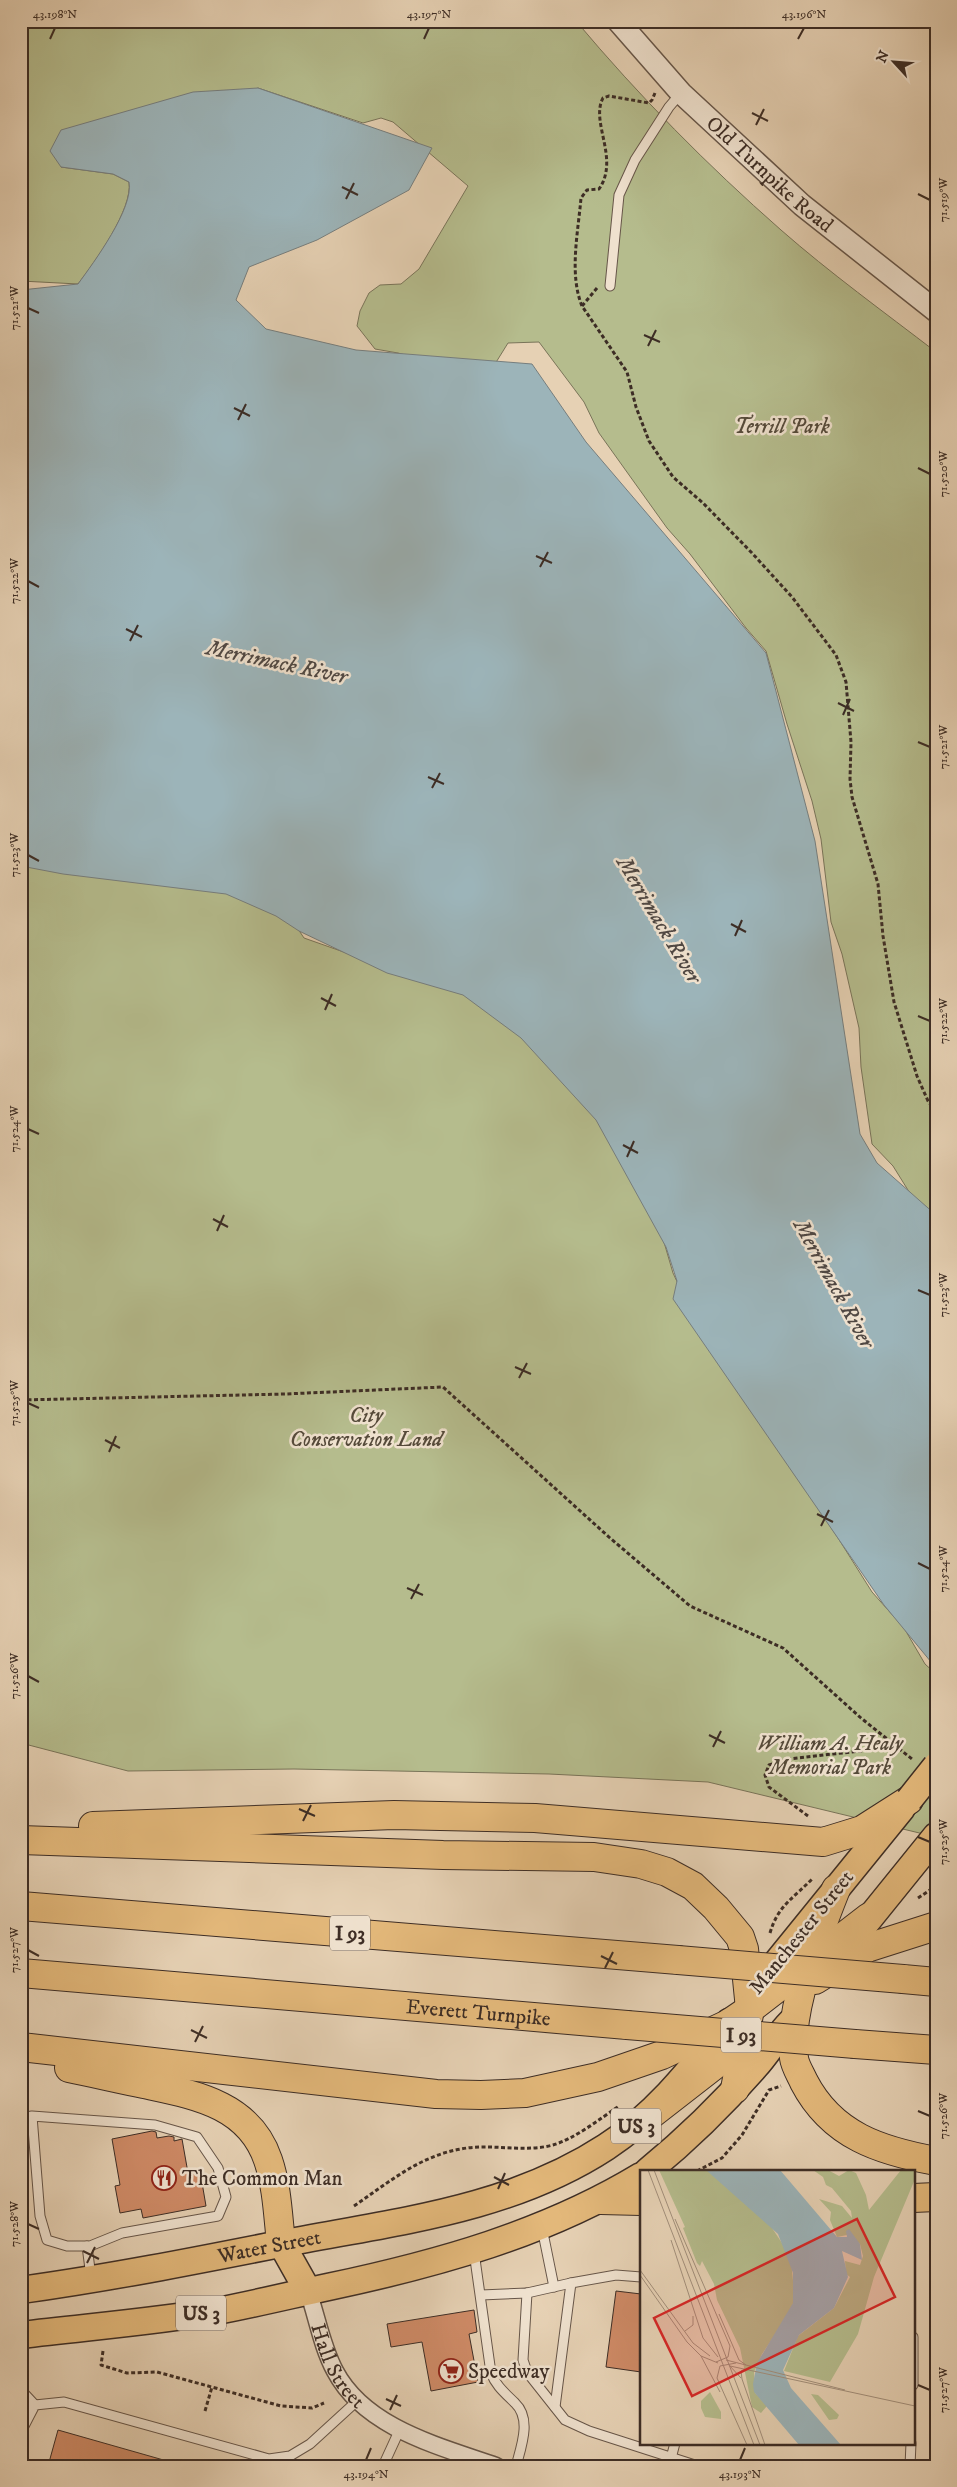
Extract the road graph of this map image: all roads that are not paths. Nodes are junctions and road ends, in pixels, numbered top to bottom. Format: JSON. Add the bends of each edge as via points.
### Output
{"nodes":[{"id":1,"x":618,"y":21,"type":"edge"},
{"id":2,"x":681,"y":93,"type":"junction"},
{"id":3,"x":610,"y":286,"type":"dead end"},
{"id":4,"x":936,"y":311,"type":"edge"},
{"id":5,"x":928,"y":1766,"type":"edge"},
{"id":6,"x":909,"y":1800,"type":"junction"},
{"id":7,"x":21,"y":1828,"type":"edge"},
{"id":8,"x":936,"y":1836,"type":"edge"},
{"id":9,"x":21,"y":1840,"type":"edge"},
{"id":10,"x":826,"y":1882,"type":"junction"},
{"id":11,"x":21,"y":1906,"type":"edge"},
{"id":12,"x":869,"y":1917,"type":"joint"},
{"id":13,"x":936,"y":1926,"type":"edge"},
{"id":14,"x":814,"y":1973,"type":"junction"},
{"id":15,"x":21,"y":1974,"type":"edge"},
{"id":16,"x":936,"y":1982,"type":"edge"},
{"id":17,"x":750,"y":2002,"type":"junction"},
{"id":18,"x":797,"y":2015,"type":"junction"},
{"id":19,"x":735,"y":2031,"type":"junction"},
{"id":20,"x":21,"y":2047,"type":"edge"},
{"id":21,"x":936,"y":2050,"type":"edge"},
{"id":22,"x":21,"y":2058,"type":"edge"},
{"id":23,"x":735,"y":2088,"type":"junction"},
{"id":24,"x":634,"y":2111,"type":"joint"},
{"id":25,"x":32,"y":2116,"type":"junction"},
{"id":26,"x":21,"y":2118,"type":"edge"},
{"id":27,"x":936,"y":2161,"type":"edge"},
{"id":28,"x":649,"y":2170,"type":"edge"},
{"id":29,"x":640,"y":2177,"type":"edge"},
{"id":30,"x":936,"y":2197,"type":"edge"},
{"id":31,"x":914,"y":2198,"type":"edge"},
{"id":32,"x":601,"y":2200,"type":"junction"},
{"id":33,"x":640,"y":2201,"type":"edge"},
{"id":34,"x":542,"y":2226,"type":"junction"},
{"id":35,"x":281,"y":2244,"type":"junction"},
{"id":36,"x":87,"y":2246,"type":"junction"},
{"id":37,"x":474,"y":2250,"type":"junction"},
{"id":38,"x":640,"y":2277,"type":"edge"},
{"id":39,"x":91,"y":2280,"type":"junction"},
{"id":40,"x":571,"y":2283,"type":"junction"},
{"id":41,"x":554,"y":2287,"type":"junction"},
{"id":42,"x":21,"y":2290,"type":"edge"},
{"id":43,"x":308,"y":2291,"type":"junction"},
{"id":44,"x":527,"y":2294,"type":"junction"},
{"id":45,"x":481,"y":2295,"type":"junction"},
{"id":46,"x":21,"y":2335,"type":"edge"},
{"id":47,"x":21,"y":2390,"type":"edge"},
{"id":48,"x":357,"y":2401,"type":"junction"},
{"id":49,"x":35,"y":2405,"type":"junction"},
{"id":50,"x":555,"y":2407,"type":"junction"},
{"id":51,"x":21,"y":2408,"type":"edge"},
{"id":52,"x":400,"y":2430,"type":"junction"},
{"id":53,"x":21,"y":2432,"type":"edge"},
{"id":54,"x":675,"y":2444,"type":"edge"},
{"id":55,"x":911,"y":2444,"type":"edge"},
{"id":56,"x":268,"y":2462,"type":"edge"},
{"id":57,"x":670,"y":2462,"type":"edge"},
{"id":58,"x":383,"y":2466,"type":"edge"},
{"id":59,"x":496,"y":2466,"type":"edge"},
{"id":60,"x":516,"y":2466,"type":"edge"},
{"id":61,"x":698,"y":2466,"type":"edge"},
{"id":62,"x":910,"y":2466,"type":"edge"}],
"edges":[{"from":1,"to":2,"type":"street","name":"Old Turnpike Road"},
{"from":2,"to":3,"type":"lane","via":[[639,154],[619,195]]},
{"from":2,"to":4,"type":"street","name":"Old Turnpike Road","via":[[802,205]]},
{"from":5,"to":6,"type":"main road","name":"Manchester Street","bridge":true},
{"from":6,"to":7,"type":"highway","via":[[862,1830],[823,1842],[535,1818],[394,1815]]},
{"from":6,"to":10,"type":"main road","name":"Manchester Street"},
{"from":8,"to":12,"type":"main road","name":"Manchester Street"},
{"from":9,"to":17,"type":"highway","via":[[594,1858],[641,1864],[667,1872],[693,1886],[740,1937]]},
{"from":10,"to":14,"type":"highway"},
{"from":10,"to":17,"type":"main road","name":"Manchester Street"},
{"from":11,"to":16,"type":"highway","number":"I 93","bridge":true},
{"from":12,"to":14,"type":"highway"},
{"from":13,"to":14,"type":"highway","via":[[868,1948]]},
{"from":14,"to":17,"type":"highway"},
{"from":14,"to":18,"type":"highway"},
{"from":14,"to":18,"type":"main road","number":"US 3"},
{"from":14,"to":19,"type":"highway"},
{"from":15,"to":21,"type":"highway","name":"Everett Turnpike","number":"I 93","bridge":true},
{"from":17,"to":19,"type":"highway"},
{"from":18,"to":23,"type":"main road","number":"US 3","via":[[757,2066]]},
{"from":18,"to":27,"type":"highway","via":[[794,2059],[812,2097],[832,2120],[862,2140],[895,2154]]},
{"from":19,"to":20,"type":"highway","via":[[598,2077],[525,2093],[481,2096],[323,2082]]},
{"from":19,"to":23,"type":"highway"},
{"from":19,"to":24,"type":"highway","via":[[716,2064]]},
{"from":22,"to":35,"type":"highway","via":[[200,2096],[222,2106],[257,2138],[268,2160]]},
{"from":23,"to":28,"type":"main road","number":"US 3","via":[[724,2103]]},
{"from":24,"to":35,"type":"main road","name":"Water Street","number":"US 3","via":[[605,2148],[542,2182],[430,2216]]},
{"from":25,"to":26,"type":"lane"},
{"from":25,"to":36,"type":"lane","via":[[40,2216],[47,2240],[67,2246]]},
{"from":25,"to":36,"type":"lane","via":[[163,2127],[198,2137],[218,2168],[226,2197],[218,2216],[122,2233]]},
{"from":29,"to":32,"type":"main road","number":"US 3"},
{"from":30,"to":31,"type":"highway"},
{"from":32,"to":33,"type":"highway"},
{"from":32,"to":34,"type":"main road","number":"US 3"},
{"from":34,"to":37,"type":"main road","number":"US 3"},
{"from":34,"to":41,"type":"lane"},
{"from":35,"to":39,"type":"main road","name":"Water Street","number":"US 3"},
{"from":35,"to":43,"type":"main road","name":"Hall Street"},
{"from":36,"to":39,"type":"lane"},
{"from":37,"to":43,"type":"main road","number":"US 3","via":[[399,2272]]},
{"from":37,"to":45,"type":"lane"},
{"from":38,"to":40,"type":"lane","via":[[616,2275]]},
{"from":39,"to":42,"type":"main road","name":"Water Street","number":"US 3"},
{"from":40,"to":41,"type":"lane"},
{"from":40,"to":50,"type":"lane"},
{"from":41,"to":44,"type":"lane"},
{"from":43,"to":46,"type":"main road","number":"US 3","via":[[216,2311]]},
{"from":43,"to":48,"type":"street","name":"Hall Street","via":[[334,2371]]},
{"from":44,"to":45,"type":"lane"},
{"from":44,"to":50,"type":"lane","via":[[523,2360],[526,2372]]},
{"from":45,"to":60,"type":"lane","via":[[491,2373],[495,2384],[518,2405],[522,2414],[522,2444]]},
{"from":47,"to":49,"type":"lane"},
{"from":48,"to":52,"type":"street","name":"Hall Street"},
{"from":48,"to":56,"type":"lane","via":[[310,2444],[290,2456]]},
{"from":49,"to":51,"type":"lane"},
{"from":49,"to":53,"type":"lane"},
{"from":49,"to":56,"type":"lane","via":[[64,2402],[81,2406]]},
{"from":50,"to":57,"type":"lane","via":[[565,2420]]},
{"from":52,"to":58,"type":"lane"},
{"from":52,"to":59,"type":"street","name":"Hall Street"},
{"from":54,"to":57,"type":"lane"},
{"from":55,"to":62,"type":"lane"},
{"from":57,"to":61,"type":"lane"}]}
